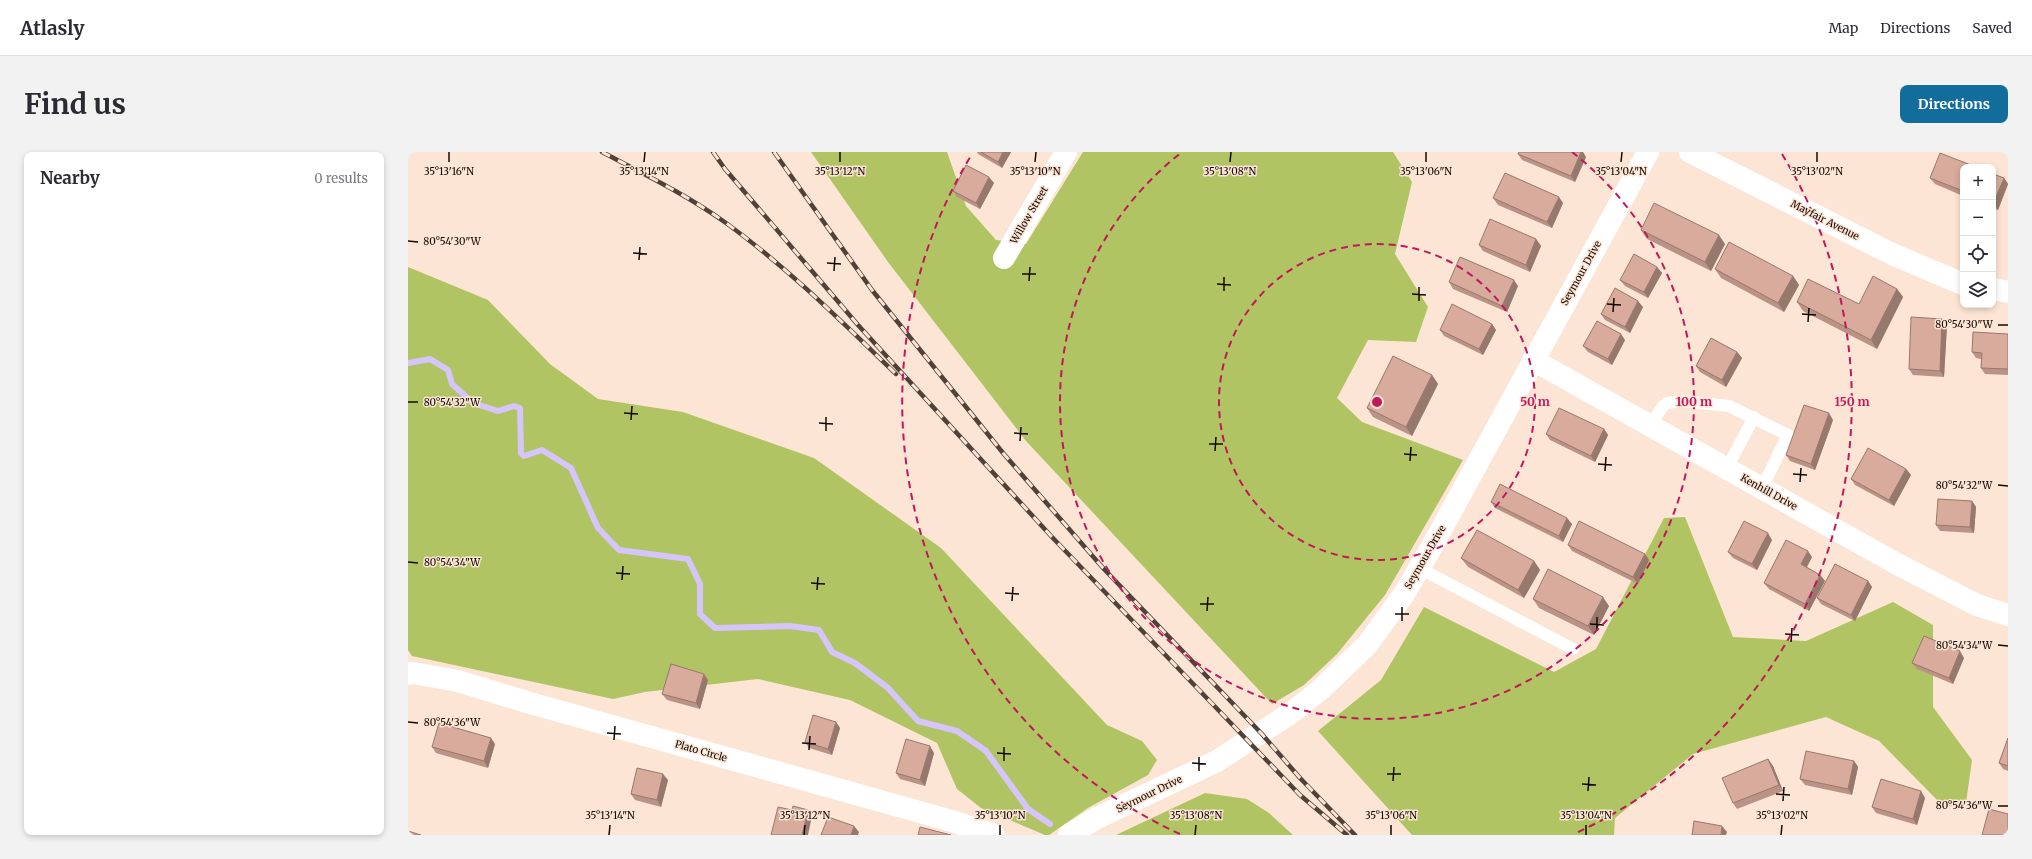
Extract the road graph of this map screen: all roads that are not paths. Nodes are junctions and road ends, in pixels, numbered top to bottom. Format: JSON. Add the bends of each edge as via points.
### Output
{"nodes":[{"id":1,"x":1066,"y":152,"type":"edge"},
{"id":2,"x":1648,"y":152,"type":"edge"},
{"id":3,"x":1690,"y":152,"type":"edge"},
{"id":4,"x":1004,"y":258,"type":"dead end"},
{"id":5,"x":1960,"y":283,"type":"edge"},
{"id":6,"x":1996,"y":290,"type":"edge"},
{"id":7,"x":2008,"y":292,"type":"edge"},
{"id":8,"x":1533,"y":360,"type":"junction"},
{"id":9,"x":1754,"y":417,"type":"junction"},
{"id":10,"x":1650,"y":426,"type":"junction"},
{"id":11,"x":1727,"y":468,"type":"junction"},
{"id":12,"x":1762,"y":488,"type":"junction"},
{"id":13,"x":1419,"y":568,"type":"junction"},
{"id":14,"x":2008,"y":615,"type":"edge"},
{"id":15,"x":1573,"y":649,"type":"dead end"},
{"id":16,"x":408,"y":674,"type":"edge"},
{"id":17,"x":994,"y":835,"type":"edge"},
{"id":18,"x":1069,"y":835,"type":"edge"}],
"edges":[{"from":1,"to":4,"type":"street","name":"Willow Street"},
{"from":2,"to":8,"type":"street","name":"Seymour Drive"},
{"from":3,"to":5,"type":"street","name":"Mayfair Avenue","via":[[1892,254]]},
{"from":6,"to":7,"type":"street"},
{"from":8,"to":10,"type":"street","name":"Kenhill Drive"},
{"from":8,"to":13,"type":"street","name":"Seymour Drive"},
{"from":9,"to":10,"type":"lane","via":[[1729,406],[1682,401],[1667,403]]},
{"from":9,"to":11,"type":"lane"},
{"from":9,"to":12,"type":"lane","via":[[1788,434]]},
{"from":10,"to":11,"type":"street","name":"Kenhill Drive"},
{"from":11,"to":12,"type":"street","name":"Kenhill Drive"},
{"from":12,"to":14,"type":"street","name":"Kenhill Drive","via":[[1897,564],[1977,605]]},
{"from":13,"to":15,"type":"lane"},
{"from":13,"to":18,"type":"street","name":"Seymour Drive","via":[[1387,620],[1366,645],[1320,690],[1291,713],[1217,761],[1097,818]]},
{"from":16,"to":17,"type":"street","name":"Plato Circle","via":[[458,681],[537,706],[952,821]]}]}
